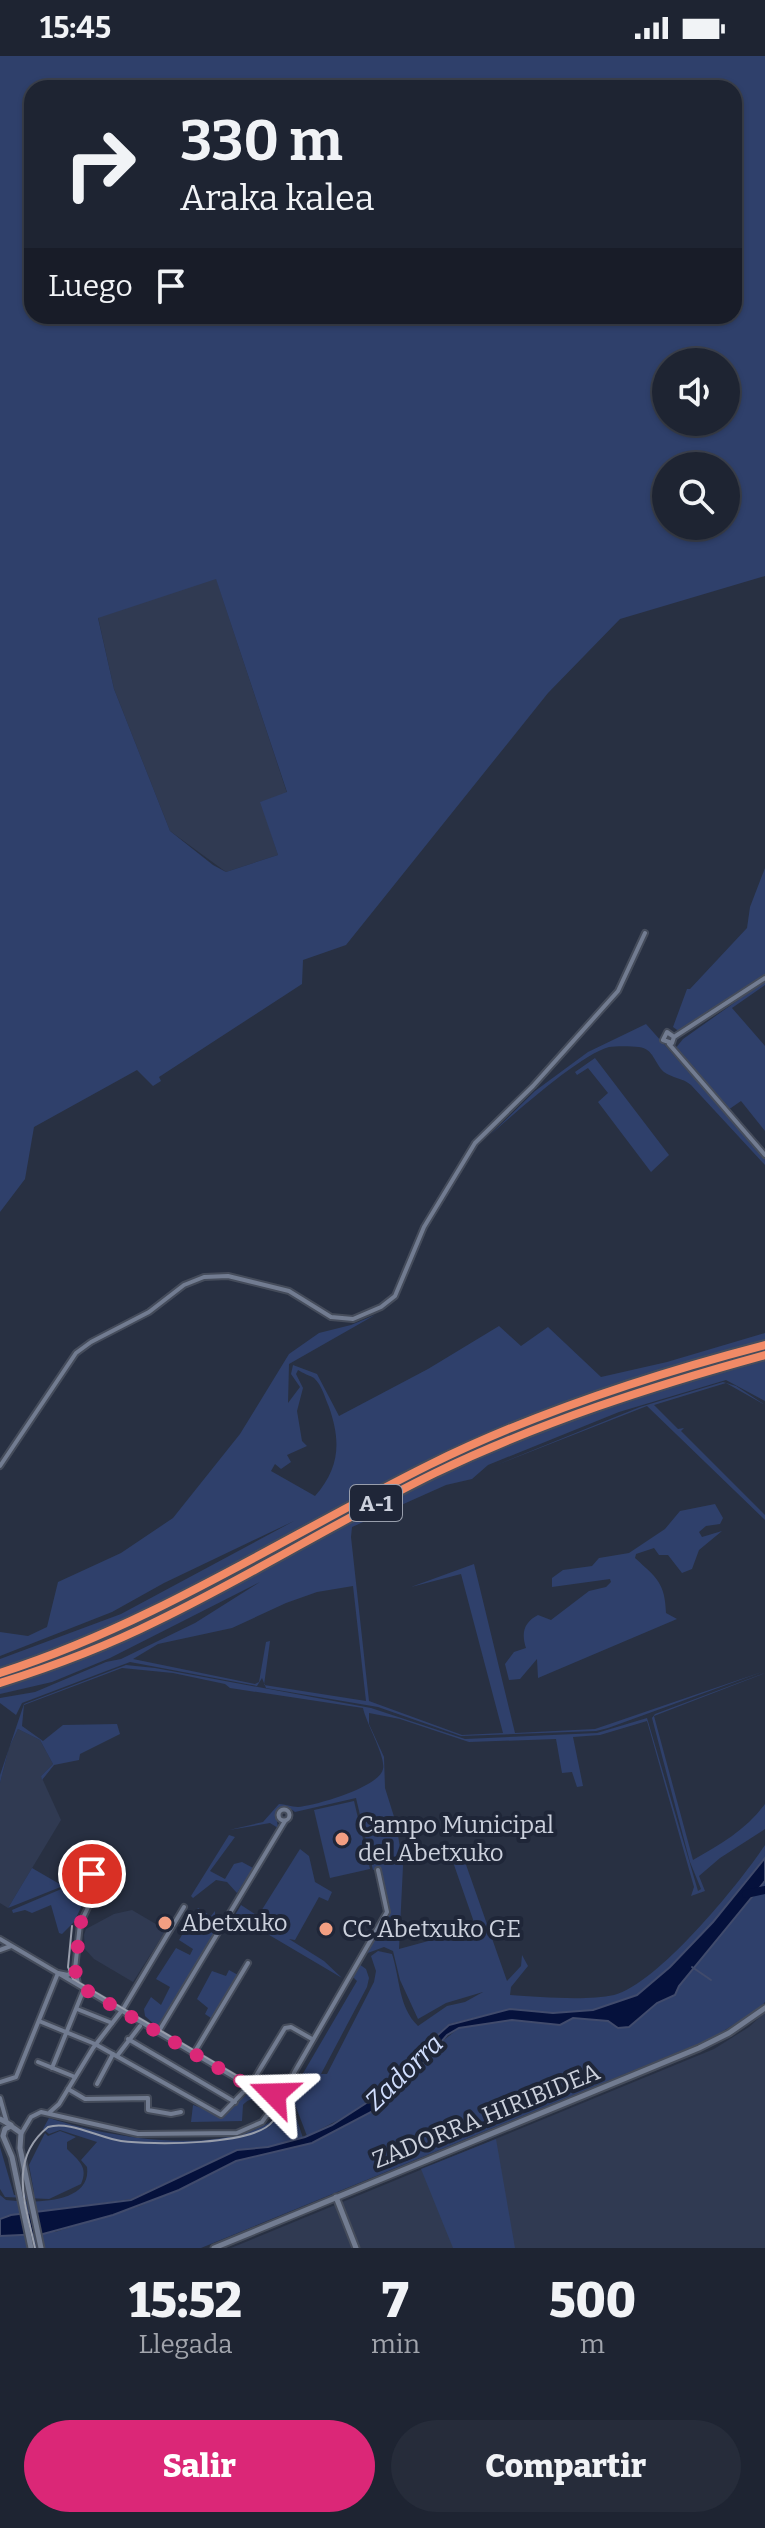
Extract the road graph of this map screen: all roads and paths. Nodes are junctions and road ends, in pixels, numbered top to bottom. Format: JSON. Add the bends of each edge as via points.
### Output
{"nodes":[{"id":1,"x":645,"y":933,"type":"dead end"},
{"id":2,"x":765,"y":978,"type":"edge"},
{"id":3,"x":674,"y":1037,"type":"junction"},
{"id":4,"x":669,"y":1044,"type":"junction"},
{"id":5,"x":765,"y":1155,"type":"edge"},
{"id":6,"x":765,"y":1345,"type":"edge"},
{"id":7,"x":765,"y":1355,"type":"edge"},
{"id":8,"x":0,"y":1466,"type":"edge"},
{"id":9,"x":0,"y":1673,"type":"edge"},
{"id":10,"x":0,"y":1683,"type":"edge"},
{"id":11,"x":285,"y":1821,"type":"dead end"},
{"id":12,"x":378,"y":1870,"type":"dead end"},
{"id":13,"x":92,"y":1874,"type":"dead end"},
{"id":14,"x":184,"y":1907,"type":"dead end"},
{"id":15,"x":0,"y":1939,"type":"edge"},
{"id":16,"x":11,"y":1946,"type":"junction"},
{"id":17,"x":0,"y":1950,"type":"edge"},
{"id":18,"x":248,"y":1963,"type":"dead end"},
{"id":19,"x":75,"y":1969,"type":"junction"},
{"id":20,"x":58,"y":1973,"type":"junction"},
{"id":21,"x":82,"y":1988,"type":"junction"},
{"id":22,"x":765,"y":2008,"type":"edge"},
{"id":23,"x":77,"y":2009,"type":"junction"},
{"id":24,"x":122,"y":2011,"type":"junction"},
{"id":25,"x":39,"y":2021,"type":"junction"},
{"id":26,"x":112,"y":2023,"type":"junction"},
{"id":27,"x":140,"y":2026,"type":"dead end"},
{"id":28,"x":158,"y":2032,"type":"junction"},
{"id":29,"x":67,"y":2033,"type":"junction"},
{"id":30,"x":128,"y":2039,"type":"junction"},
{"id":31,"x":312,"y":2039,"type":"junction"},
{"id":32,"x":95,"y":2044,"type":"junction"},
{"id":33,"x":194,"y":2053,"type":"junction"},
{"id":34,"x":115,"y":2055,"type":"junction"},
{"id":35,"x":38,"y":2062,"type":"dead end"},
{"id":36,"x":52,"y":2068,"type":"junction"},
{"id":37,"x":75,"y":2077,"type":"junction"},
{"id":38,"x":0,"y":2082,"type":"edge"},
{"id":39,"x":97,"y":2084,"type":"dead end"},
{"id":40,"x":250,"y":2086,"type":"junction"},
{"id":41,"x":68,"y":2089,"type":"junction"},
{"id":42,"x":282,"y":2092,"type":"junction"},
{"id":43,"x":266,"y":2096,"type":"junction"},
{"id":44,"x":0,"y":2098,"type":"edge"},
{"id":45,"x":235,"y":2102,"type":"junction"},
{"id":46,"x":270,"y":2111,"type":"junction"},
{"id":47,"x":181,"y":2112,"type":"dead end"},
{"id":48,"x":48,"y":2113,"type":"junction"},
{"id":49,"x":0,"y":2119,"type":"edge"},
{"id":50,"x":9,"y":2124,"type":"junction"},
{"id":51,"x":20,"y":2137,"type":"junction"},
{"id":52,"x":4,"y":2140,"type":"edge"},
{"id":53,"x":336,"y":2197,"type":"junction"},
{"id":54,"x":31,"y":2248,"type":"edge"},
{"id":55,"x":41,"y":2248,"type":"edge"},
{"id":56,"x":214,"y":2248,"type":"edge"},
{"id":57,"x":356,"y":2248,"type":"edge"}],
"edges":[{"from":1,"to":8,"type":"street","via":[[618,991],[481,1135],[422,1225],[395,1296],[353,1319],[331,1317],[289,1291],[228,1276],[184,1285],[149,1312],[76,1353]]},
{"from":2,"to":3,"type":"street"},
{"from":3,"to":4,"type":"street"},
{"from":3,"to":4,"type":"street","via":[[663,1035]]},
{"from":4,"to":5,"type":"street"},
{"from":6,"to":9,"type":"highway","number":"A-1","via":[[623,1386],[480,1442],[155,1610],[65,1651]]},
{"from":7,"to":10,"type":"highway","number":"A-1","via":[[628,1395],[480,1453],[158,1621]]},
{"from":11,"to":28,"type":"street"},
{"from":12,"to":31,"type":"street","via":[[387,1912]]},
{"from":13,"to":19,"type":"street","via":[[92,1899],[80,1924]]},
{"from":14,"to":24,"type":"street"},
{"from":15,"to":16,"type":"street"},
{"from":16,"to":17,"type":"street"},
{"from":16,"to":20,"type":"street"},
{"from":18,"to":33,"type":"street"},
{"from":19,"to":20,"type":"street","via":[[68,1975]]},
{"from":19,"to":21,"type":"street"},
{"from":20,"to":21,"type":"street"},
{"from":20,"to":25,"type":"street"},
{"from":21,"to":23,"type":"street"},
{"from":21,"to":24,"type":"street"},
{"from":22,"to":53,"type":"main road","name":"ZADORRA HIRIBIDEA","via":[[711,2043]]},
{"from":23,"to":26,"type":"street"},
{"from":23,"to":29,"type":"street"},
{"from":24,"to":26,"type":"street"},
{"from":24,"to":28,"type":"street"},
{"from":25,"to":29,"type":"street"},
{"from":25,"to":38,"type":"street","via":[[16,2077]]},
{"from":26,"to":32,"type":"street"},
{"from":27,"to":30,"type":"street"},
{"from":28,"to":33,"type":"street"},
{"from":29,"to":32,"type":"street"},
{"from":29,"to":36,"type":"street"},
{"from":30,"to":34,"type":"street"},
{"from":30,"to":45,"type":"street"},
{"from":31,"to":40,"type":"street","via":[[285,2028]]},
{"from":31,"to":42,"type":"street"},
{"from":32,"to":34,"type":"street"},
{"from":32,"to":37,"type":"street"},
{"from":33,"to":40,"type":"street"},
{"from":34,"to":39,"type":"street"},
{"from":34,"to":45,"type":"street","via":[[219,2115]]},
{"from":35,"to":36,"type":"street"},
{"from":36,"to":37,"type":"street"},
{"from":37,"to":41,"type":"street"},
{"from":40,"to":43,"type":"street"},
{"from":40,"to":45,"type":"street"},
{"from":41,"to":47,"type":"street","via":[[85,2099],[148,2098],[148,2110]]},
{"from":41,"to":48,"type":"street"},
{"from":42,"to":43,"type":"street"},
{"from":42,"to":46,"type":"street"},
{"from":43,"to":46,"type":"street"},
{"from":44,"to":50,"type":"street"},
{"from":46,"to":48,"type":"street","via":[[242,2132],[146,2134]]},
{"from":48,"to":51,"type":"street","via":[[33,2115]]},
{"from":49,"to":50,"type":"main road"},
{"from":50,"to":51,"type":"main road"},
{"from":50,"to":52,"type":"main road"},
{"from":51,"to":52,"type":"main road"},
{"from":51,"to":55,"type":"main road"},
{"from":52,"to":54,"type":"main road"},
{"from":53,"to":56,"type":"main road","name":"ZADORRA HIRIBIDEA"},
{"from":53,"to":57,"type":"main road"}]}
